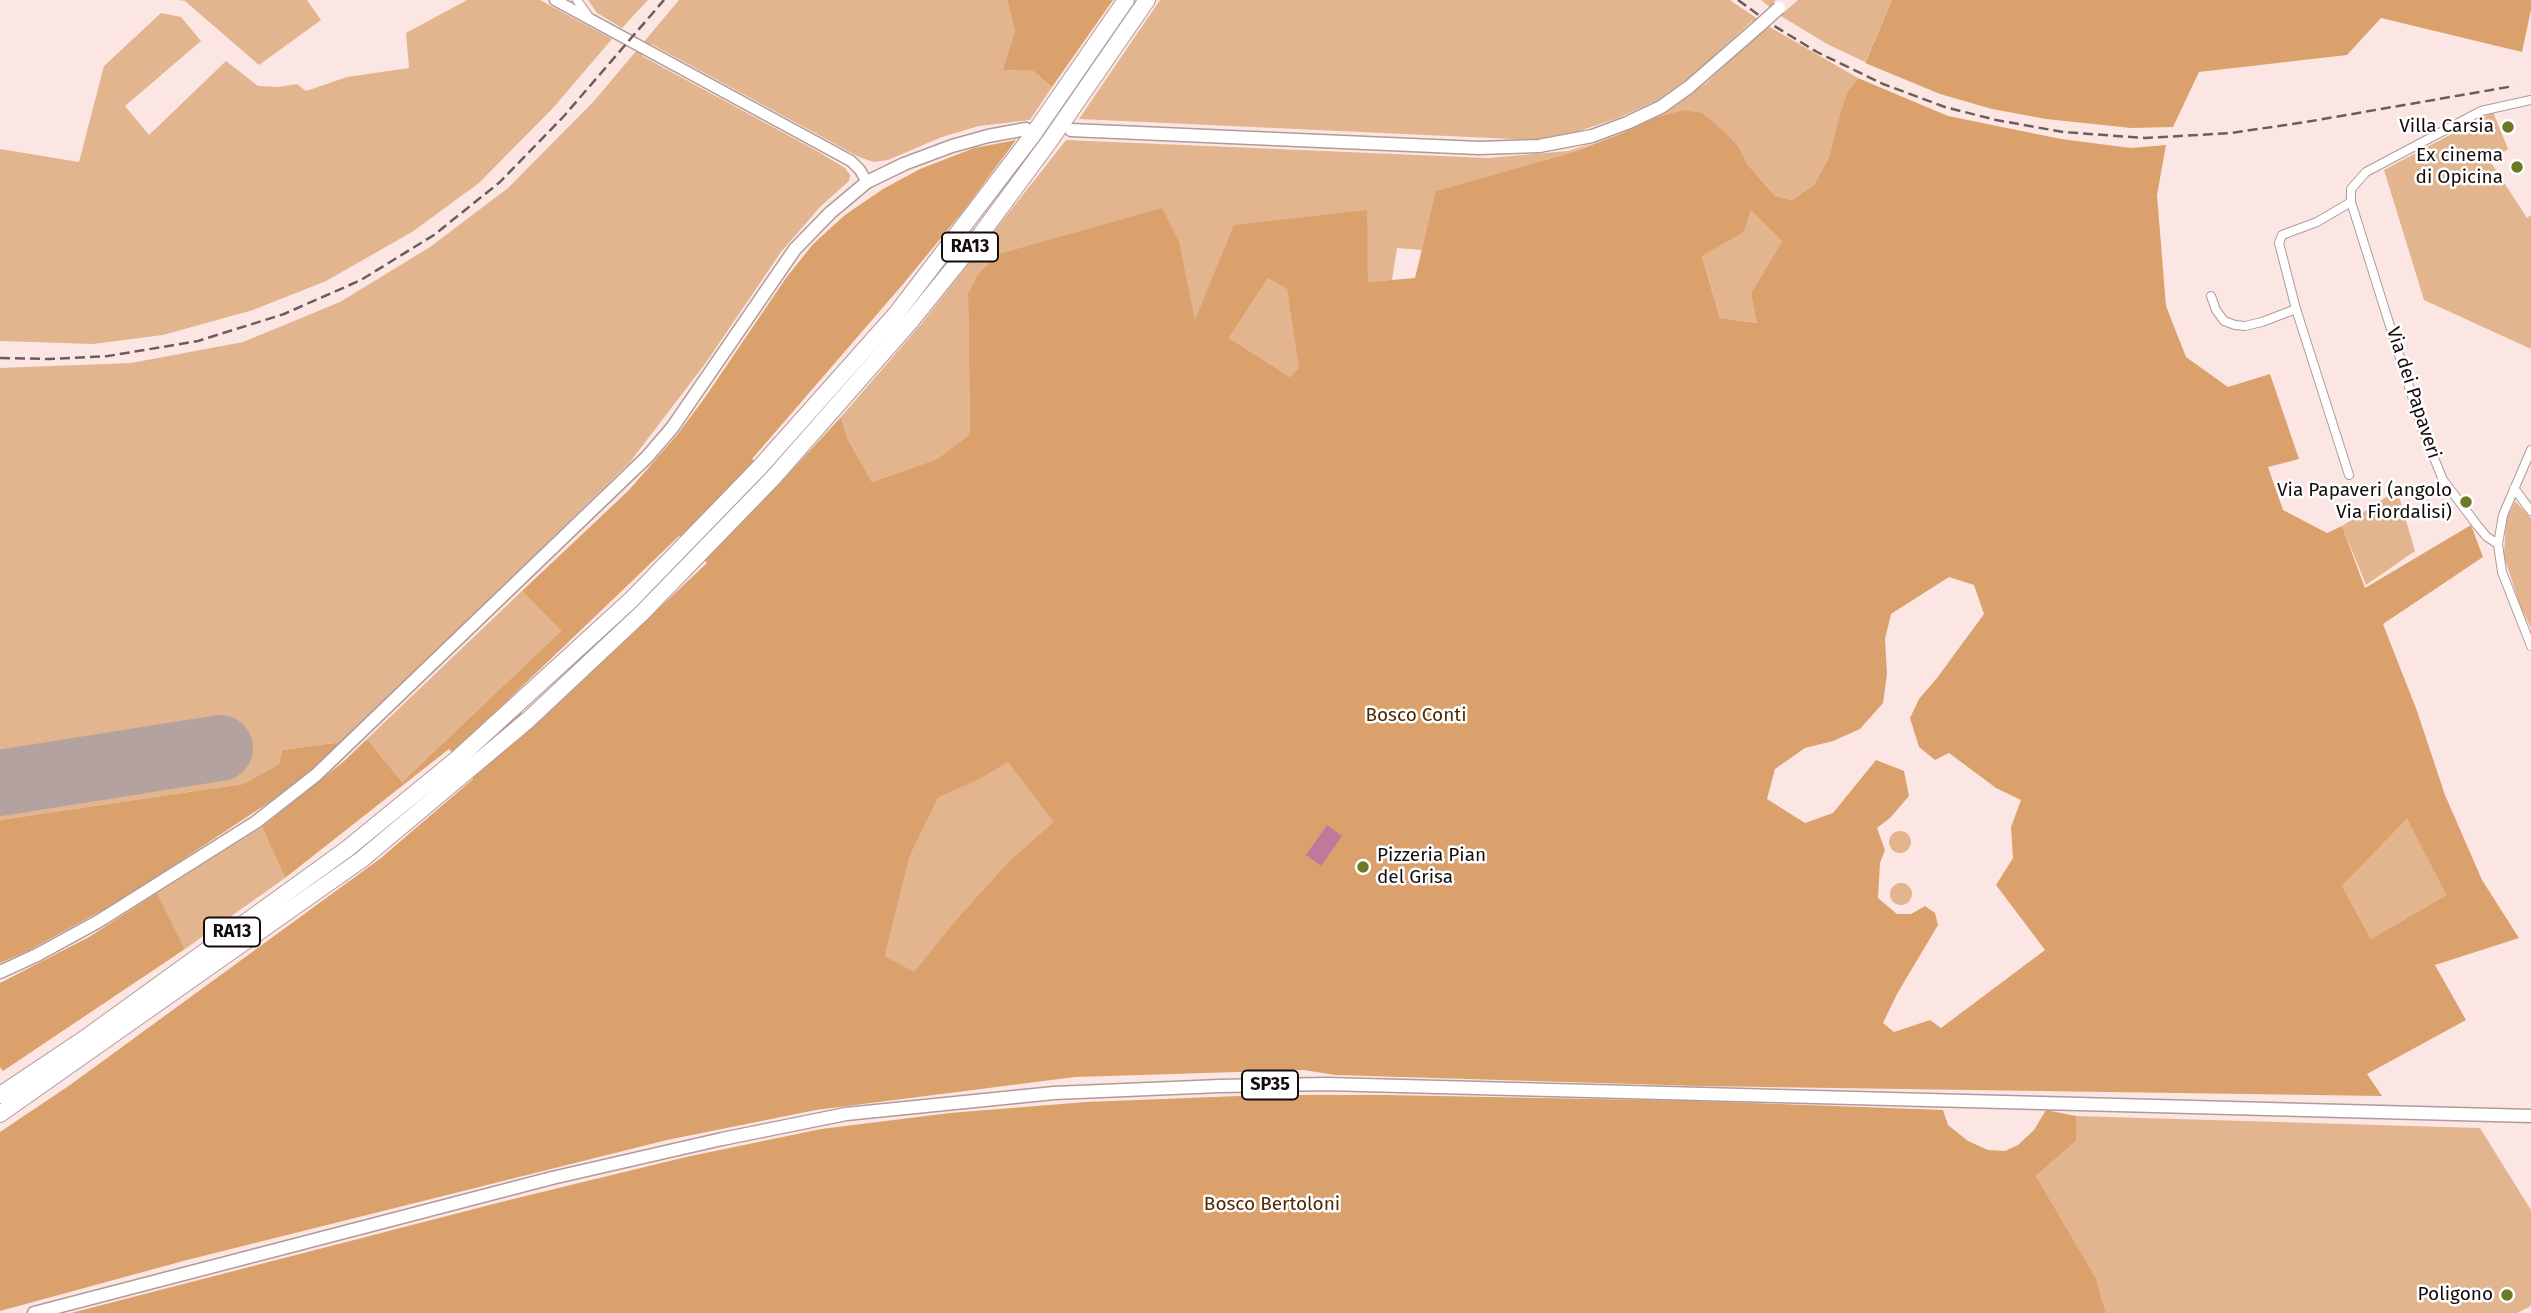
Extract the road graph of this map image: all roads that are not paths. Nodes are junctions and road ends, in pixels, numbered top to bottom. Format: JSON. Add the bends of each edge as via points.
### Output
{"nodes":[{"id":1,"x":555,"y":0,"type":"edge"},
{"id":2,"x":577,"y":0,"type":"edge"},
{"id":3,"x":1126,"y":0,"type":"edge"},
{"id":4,"x":1147,"y":0,"type":"edge"},
{"id":5,"x":1784,"y":4,"type":"edge"},
{"id":6,"x":589,"y":17,"type":"junction"},
{"id":7,"x":2531,"y":100,"type":"edge"},
{"id":8,"x":1026,"y":129,"type":"dead end"},
{"id":9,"x":1070,"y":130,"type":"dead end"},
{"id":10,"x":867,"y":182,"type":"junction"},
{"id":11,"x":2350,"y":202,"type":"junction"},
{"id":12,"x":2211,"y":296,"type":"dead end"},
{"id":13,"x":2296,"y":309,"type":"junction"},
{"id":14,"x":2531,"y":450,"type":"edge"},
{"id":15,"x":2349,"y":475,"type":"dead end"},
{"id":16,"x":2514,"y":488,"type":"junction"},
{"id":17,"x":2531,"y":511,"type":"edge"},
{"id":18,"x":2498,"y":544,"type":"junction"},
{"id":19,"x":2530,"y":643,"type":"edge"},
{"id":20,"x":0,"y":972,"type":"edge"},
{"id":21,"x":0,"y":1095,"type":"edge"},
{"id":22,"x":0,"y":1114,"type":"edge"},
{"id":23,"x":2531,"y":1116,"type":"edge"},
{"id":24,"x":34,"y":1313,"type":"edge"}],
"edges":[{"from":1,"to":6,"type":"street"},
{"from":2,"to":6,"type":"street"},
{"from":3,"to":21,"type":"highway","number":"RA13","via":[[1032,136],[896,314],[760,467],[602,628],[457,759],[347,849]]},
{"from":4,"to":22,"type":"highway","number":"RA13","via":[[981,234],[910,322],[700,555],[528,720],[361,860]]},
{"from":5,"to":9,"type":"main road","bridge":true,"via":[[1661,107],[1592,136],[1539,146],[1479,148]]},
{"from":6,"to":10,"type":"street","via":[[851,161]]},
{"from":7,"to":11,"type":"street","via":[[2481,111],[2365,172],[2351,189]]},
{"from":8,"to":10,"type":"main road","via":[[952,146]]},
{"from":10,"to":20,"type":"main road","via":[[795,249],[672,428],[647,457],[316,775],[256,822],[99,921]]},
{"from":11,"to":13,"type":"street","via":[[2317,222],[2282,234],[2280,255]]},
{"from":11,"to":18,"type":"street","name":"Via dei Papaveri","via":[[2443,480],[2482,531]]},
{"from":12,"to":13,"type":"street","via":[[2224,321],[2235,325],[2262,322]]},
{"from":13,"to":15,"type":"street"},
{"from":14,"to":16,"type":"street"},
{"from":16,"to":17,"type":"street"},
{"from":16,"to":18,"type":"street"},
{"from":18,"to":19,"type":"street","via":[[2502,572]]},
{"from":23,"to":24,"type":"main road","number":"SP35","via":[[1326,1084],[1054,1093],[846,1114],[722,1139],[552,1178]]}]}
